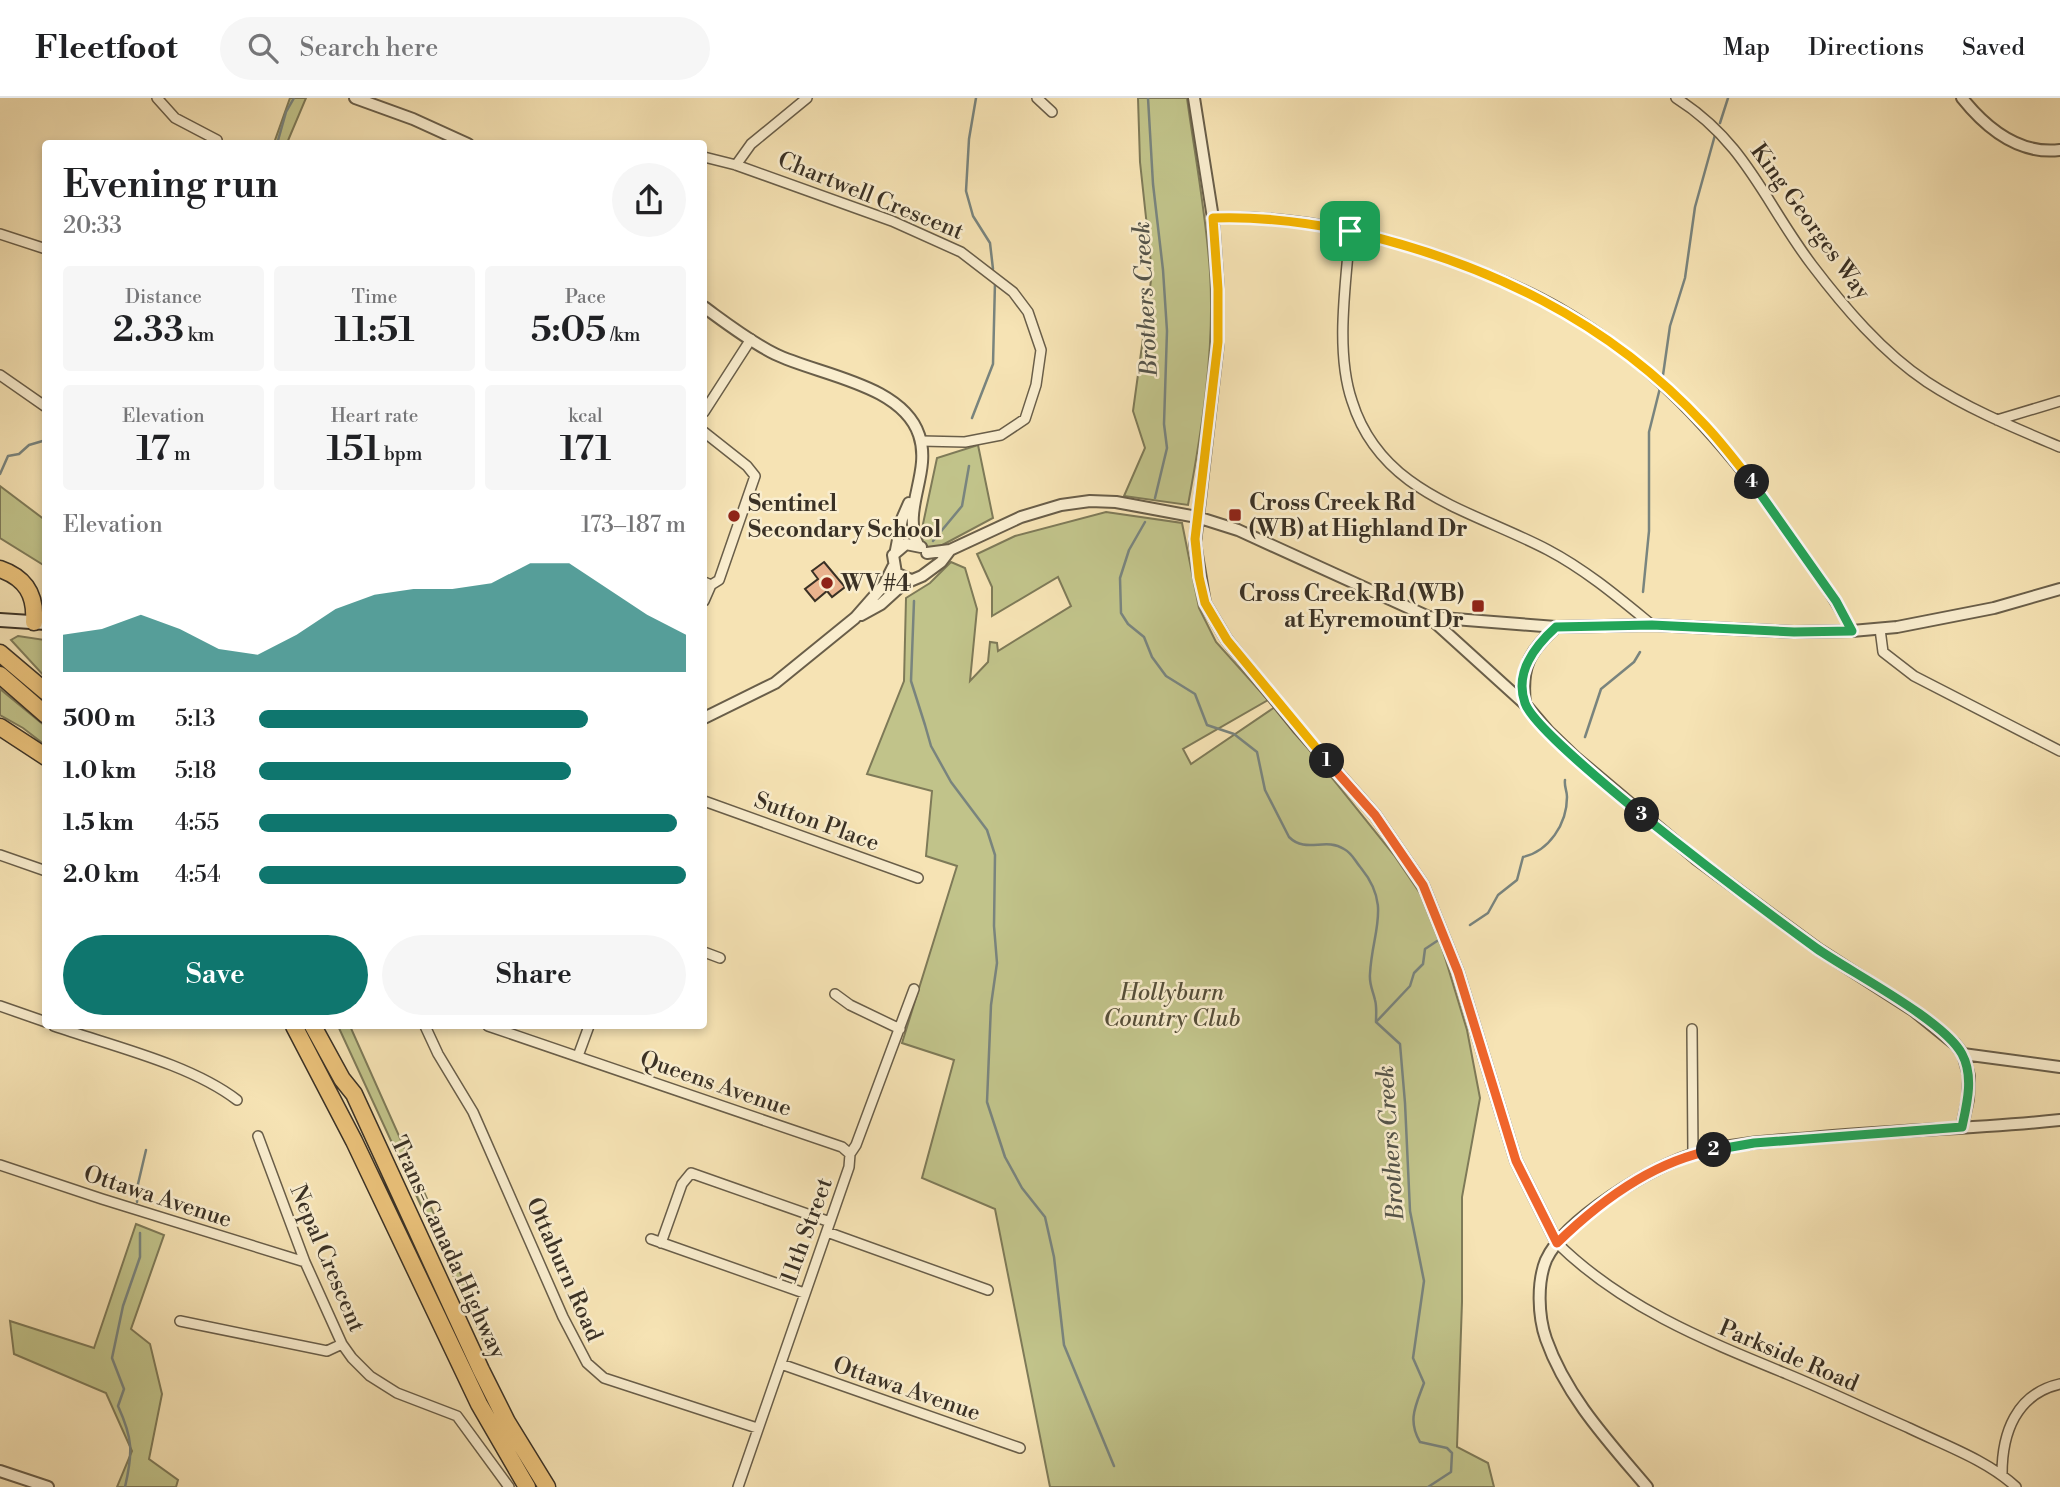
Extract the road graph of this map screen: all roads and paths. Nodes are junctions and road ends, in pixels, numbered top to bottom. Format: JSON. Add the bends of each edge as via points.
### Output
{"nodes":[{"id":1,"x":157,"y":98,"type":"edge"},
{"id":2,"x":355,"y":98,"type":"edge"},
{"id":3,"x":807,"y":98,"type":"edge"},
{"id":4,"x":1037,"y":98,"type":"edge"},
{"id":5,"x":1194,"y":98,"type":"edge"},
{"id":6,"x":1676,"y":98,"type":"edge"},
{"id":7,"x":1962,"y":98,"type":"edge"},
{"id":8,"x":1052,"y":112,"type":"dead end"},
{"id":9,"x":217,"y":140,"type":"dead end"},
{"id":10,"x":457,"y":140,"type":"edge"},
{"id":11,"x":2060,"y":150,"type":"edge"},
{"id":12,"x":707,"y":159,"type":"edge"},
{"id":13,"x":736,"y":165,"type":"junction"},
{"id":14,"x":1213,"y":218,"type":"junction"},
{"id":15,"x":1350,"y":231,"type":"junction"},
{"id":16,"x":0,"y":234,"type":"edge"},
{"id":17,"x":42,"y":249,"type":"edge"},
{"id":18,"x":707,"y":309,"type":"edge"},
{"id":19,"x":751,"y":340,"type":"junction"},
{"id":20,"x":0,"y":375,"type":"edge"},
{"id":21,"x":2060,"y":401,"type":"edge"},
{"id":22,"x":42,"y":404,"type":"edge"},
{"id":23,"x":707,"y":407,"type":"edge"},
{"id":24,"x":1997,"y":420,"type":"junction"},
{"id":25,"x":707,"y":434,"type":"edge"},
{"id":26,"x":921,"y":441,"type":"junction"},
{"id":27,"x":2060,"y":447,"type":"edge"},
{"id":28,"x":917,"y":488,"type":"junction"},
{"id":29,"x":1197,"y":517,"type":"junction"},
{"id":30,"x":923,"y":549,"type":"junction"},
{"id":31,"x":896,"y":550,"type":"junction"},
{"id":32,"x":950,"y":550,"type":"junction"},
{"id":33,"x":893,"y":567,"type":"junction"},
{"id":34,"x":0,"y":569,"type":"edge"},
{"id":35,"x":926,"y":571,"type":"junction"},
{"id":36,"x":911,"y":580,"type":"junction"},
{"id":37,"x":707,"y":584,"type":"edge"},
{"id":38,"x":2060,"y":589,"type":"edge"},
{"id":39,"x":1429,"y":617,"type":"junction"},
{"id":40,"x":855,"y":618,"type":"junction"},
{"id":41,"x":0,"y":620,"type":"edge"},
{"id":42,"x":40,"y":623,"type":"edge"},
{"id":43,"x":1652,"y":625,"type":"junction"},
{"id":44,"x":1556,"y":627,"type":"junction"},
{"id":45,"x":0,"y":628,"type":"edge"},
{"id":46,"x":1880,"y":629,"type":"junction"},
{"id":47,"x":1852,"y":631,"type":"junction"},
{"id":48,"x":0,"y":653,"type":"edge"},
{"id":49,"x":0,"y":675,"type":"edge"},
{"id":50,"x":42,"y":689,"type":"edge"},
{"id":51,"x":1525,"y":704,"type":"junction"},
{"id":52,"x":42,"y":712,"type":"edge"},
{"id":53,"x":707,"y":717,"type":"edge"},
{"id":54,"x":0,"y":727,"type":"edge"},
{"id":55,"x":2060,"y":751,"type":"edge"},
{"id":56,"x":42,"y":754,"type":"edge"},
{"id":57,"x":707,"y":802,"type":"edge"},
{"id":58,"x":0,"y":855,"type":"edge"},
{"id":59,"x":42,"y":870,"type":"edge"},
{"id":60,"x":918,"y":878,"type":"dead end"},
{"id":61,"x":707,"y":953,"type":"edge"},
{"id":62,"x":720,"y":958,"type":"dead end"},
{"id":63,"x":914,"y":989,"type":"dead end"},
{"id":64,"x":835,"y":994,"type":"dead end"},
{"id":65,"x":0,"y":1006,"type":"edge"},
{"id":66,"x":42,"y":1021,"type":"edge"},
{"id":67,"x":63,"y":1029,"type":"edge"},
{"id":68,"x":287,"y":1029,"type":"edge"},
{"id":69,"x":296,"y":1029,"type":"edge"},
{"id":70,"x":315,"y":1029,"type":"edge"},
{"id":71,"x":325,"y":1029,"type":"edge"},
{"id":72,"x":426,"y":1029,"type":"edge"},
{"id":73,"x":497,"y":1029,"type":"edge"},
{"id":74,"x":588,"y":1029,"type":"edge"},
{"id":75,"x":900,"y":1029,"type":"junction"},
{"id":76,"x":1692,"y":1030,"type":"dead end"},
{"id":77,"x":1963,"y":1054,"type":"junction"},
{"id":78,"x":578,"y":1056,"type":"junction"},
{"id":79,"x":2060,"y":1068,"type":"edge"},
{"id":80,"x":354,"y":1094,"type":"junction"},
{"id":81,"x":237,"y":1100,"type":"dead end"},
{"id":82,"x":2060,"y":1120,"type":"edge"},
{"id":83,"x":1962,"y":1127,"type":"junction"},
{"id":84,"x":258,"y":1136,"type":"dead end"},
{"id":85,"x":354,"y":1140,"type":"junction"},
{"id":86,"x":850,"y":1154,"type":"junction"},
{"id":87,"x":1693,"y":1154,"type":"junction"},
{"id":88,"x":0,"y":1164,"type":"edge"},
{"id":89,"x":830,"y":1222,"type":"junction"},
{"id":90,"x":827,"y":1232,"type":"junction"},
{"id":91,"x":651,"y":1239,"type":"dead end"},
{"id":92,"x":661,"y":1243,"type":"junction"},
{"id":93,"x":1557,"y":1243,"type":"junction"},
{"id":94,"x":305,"y":1262,"type":"junction"},
{"id":95,"x":988,"y":1290,"type":"dead end"},
{"id":96,"x":804,"y":1293,"type":"junction"},
{"id":97,"x":180,"y":1321,"type":"dead end"},
{"id":98,"x":342,"y":1343,"type":"junction"},
{"id":99,"x":781,"y":1364,"type":"junction"},
{"id":100,"x":2060,"y":1384,"type":"edge"},
{"id":101,"x":757,"y":1428,"type":"junction"},
{"id":102,"x":1020,"y":1448,"type":"dead end"},
{"id":103,"x":0,"y":1471,"type":"edge"},
{"id":104,"x":2002,"y":1474,"type":"junction"},
{"id":105,"x":48,"y":1487,"type":"edge"},
{"id":106,"x":509,"y":1487,"type":"edge"},
{"id":107,"x":527,"y":1487,"type":"edge"},
{"id":108,"x":547,"y":1487,"type":"edge"},
{"id":109,"x":738,"y":1487,"type":"edge"},
{"id":110,"x":1647,"y":1487,"type":"edge"},
{"id":111,"x":2016,"y":1487,"type":"edge"}],
"edges":[{"from":1,"to":9,"type":"street","via":[[175,118]]},
{"from":2,"to":10,"type":"street"},
{"from":3,"to":13,"type":"street","via":[[751,144]]},
{"from":4,"to":8,"type":"street"},
{"from":5,"to":14,"type":"street"},
{"from":6,"to":24,"type":"street","name":"King Georges Way","via":[[1738,151],[1812,264],[1856,318],[1924,380]]},
{"from":7,"to":11,"type":"street","via":[[1995,134],[2035,149]]},
{"from":12,"to":13,"type":"street","name":"Chartwell Crescent"},
{"from":13,"to":26,"type":"street","name":"Chartwell Crescent","via":[[892,221],[961,252],[1013,292],[1028,312],[1041,350],[1025,419],[1002,436],[965,442]]},
{"from":14,"to":15,"type":"street","via":[[1238,216]]},
{"from":14,"to":29,"type":"street","via":[[1218,342]]},
{"from":15,"to":43,"type":"street","via":[[1344,347],[1351,400],[1373,448],[1400,475],[1472,516],[1548,550]]},
{"from":15,"to":47,"type":"street","via":[[1507,281],[1560,308],[1627,355],[1671,391],[1721,444],[1808,560]]},
{"from":16,"to":17,"type":"street"},
{"from":18,"to":19,"type":"street"},
{"from":19,"to":23,"type":"street"},
{"from":19,"to":26,"type":"street","via":[[775,354],[880,393],[912,422]]},
{"from":20,"to":22,"type":"street"},
{"from":21,"to":24,"type":"street"},
{"from":24,"to":27,"type":"street","name":"King Georges Way"},
{"from":25,"to":37,"type":"street","via":[[755,476],[719,580]]},
{"from":26,"to":28,"type":"street","via":[[922,471]]},
{"from":28,"to":30,"type":"street","via":[[912,531]]},
{"from":28,"to":31,"type":"street","via":[[902,519]]},
{"from":29,"to":32,"type":"street","via":[[1090,501],[1021,517]]},
{"from":29,"to":39,"type":"street","via":[[1238,530]]},
{"from":29,"to":93,"type":"street","via":[[1195,543],[1205,603],[1227,640],[1375,815],[1423,885],[1458,972],[1516,1161]]},
{"from":30,"to":31,"type":"street","via":[[906,544]]},
{"from":30,"to":32,"type":"street"},
{"from":30,"to":35,"type":"street"},
{"from":31,"to":33,"type":"street"},
{"from":32,"to":35,"type":"street"},
{"from":33,"to":36,"type":"street","via":[[900,577]]},
{"from":33,"to":40,"type":"street","via":[[884,585]]},
{"from":34,"to":42,"type":"highway","via":[[19,578],[31,592]]},
{"from":35,"to":36,"type":"street"},
{"from":36,"to":40,"type":"street"},
{"from":38,"to":46,"type":"street","via":[[1994,608]]},
{"from":39,"to":44,"type":"street"},
{"from":39,"to":51,"type":"street"},
{"from":40,"to":53,"type":"street","via":[[775,683]]},
{"from":41,"to":42,"type":"main road"},
{"from":42,"to":45,"type":"main road"},
{"from":43,"to":44,"type":"street"},
{"from":43,"to":47,"type":"street"},
{"from":44,"to":51,"type":"street","via":[[1538,643],[1527,663]]},
{"from":46,"to":47,"type":"street"},
{"from":46,"to":55,"type":"street","via":[[1883,652],[1914,676]]},
{"from":48,"to":50,"type":"highway"},
{"from":49,"to":52,"type":"highway"},
{"from":51,"to":77,"type":"street","via":[[1575,757],[1695,858],[1818,949],[1936,1027]]},
{"from":54,"to":56,"type":"highway"},
{"from":57,"to":60,"type":"street","name":"Sutton Place"},
{"from":58,"to":59,"type":"street"},
{"from":61,"to":62,"type":"street"},
{"from":63,"to":75,"type":"street","name":"11th Street"},
{"from":64,"to":75,"type":"street"},
{"from":65,"to":66,"type":"street"},
{"from":67,"to":81,"type":"street","via":[[191,1073]]},
{"from":68,"to":85,"type":"highway"},
{"from":69,"to":85,"type":"highway","name":"Trans-Canada Highway"},
{"from":70,"to":80,"type":"highway","name":"Trans-Canada Highway"},
{"from":71,"to":80,"type":"highway"},
{"from":72,"to":101,"type":"street","name":"Ottaburn Road","via":[[473,1112],[587,1363],[604,1378]]},
{"from":73,"to":78,"type":"street","name":"Queens Avenue"},
{"from":74,"to":78,"type":"street"},
{"from":75,"to":86,"type":"street","name":"11th Street"},
{"from":76,"to":87,"type":"street"},
{"from":77,"to":79,"type":"street"},
{"from":77,"to":83,"type":"street","via":[[1969,1076]]},
{"from":78,"to":86,"type":"street","name":"Queens Avenue","via":[[842,1147]]},
{"from":80,"to":108,"type":"highway","name":"Trans-Canada Highway","via":[[481,1370]]},
{"from":82,"to":83,"type":"street"},
{"from":83,"to":87,"type":"street","via":[[1754,1143]]},
{"from":84,"to":94,"type":"street","name":"Nepal Crescent"},
{"from":85,"to":107,"type":"highway","name":"Trans-Canada Highway","via":[[479,1404]]},
{"from":86,"to":89,"type":"street","name":"11th Street"},
{"from":87,"to":93,"type":"street","via":[[1639,1179],[1585,1215]]},
{"from":88,"to":94,"type":"street","name":"Ottawa Avenue"},
{"from":89,"to":90,"type":"street","name":"11th Street"},
{"from":89,"to":92,"type":"street","via":[[696,1172],[681,1184]]},
{"from":90,"to":95,"type":"street"},
{"from":90,"to":96,"type":"street","name":"11th Street"},
{"from":91,"to":92,"type":"street"},
{"from":92,"to":96,"type":"street"},
{"from":93,"to":104,"type":"street","name":"Parkside Road","via":[[1579,1264],[1666,1322],[1841,1397]]},
{"from":93,"to":110,"type":"street","via":[[1546,1260],[1540,1284],[1544,1335],[1566,1385]]},
{"from":94,"to":98,"type":"street","name":"Nepal Crescent"},
{"from":96,"to":99,"type":"street","name":"11th Street"},
{"from":97,"to":98,"type":"street","via":[[327,1351]]},
{"from":98,"to":106,"type":"street","name":"Nepal Crescent","via":[[370,1376],[397,1393],[457,1416]]},
{"from":99,"to":101,"type":"street","name":"11th Street"},
{"from":99,"to":102,"type":"street","name":"Ottawa Avenue"},
{"from":100,"to":104,"type":"street","via":[[2028,1397],[2006,1435]]},
{"from":101,"to":109,"type":"street","name":"11th Street"},
{"from":103,"to":105,"type":"street"},
{"from":104,"to":111,"type":"street","name":"Parkside Road"}]}
